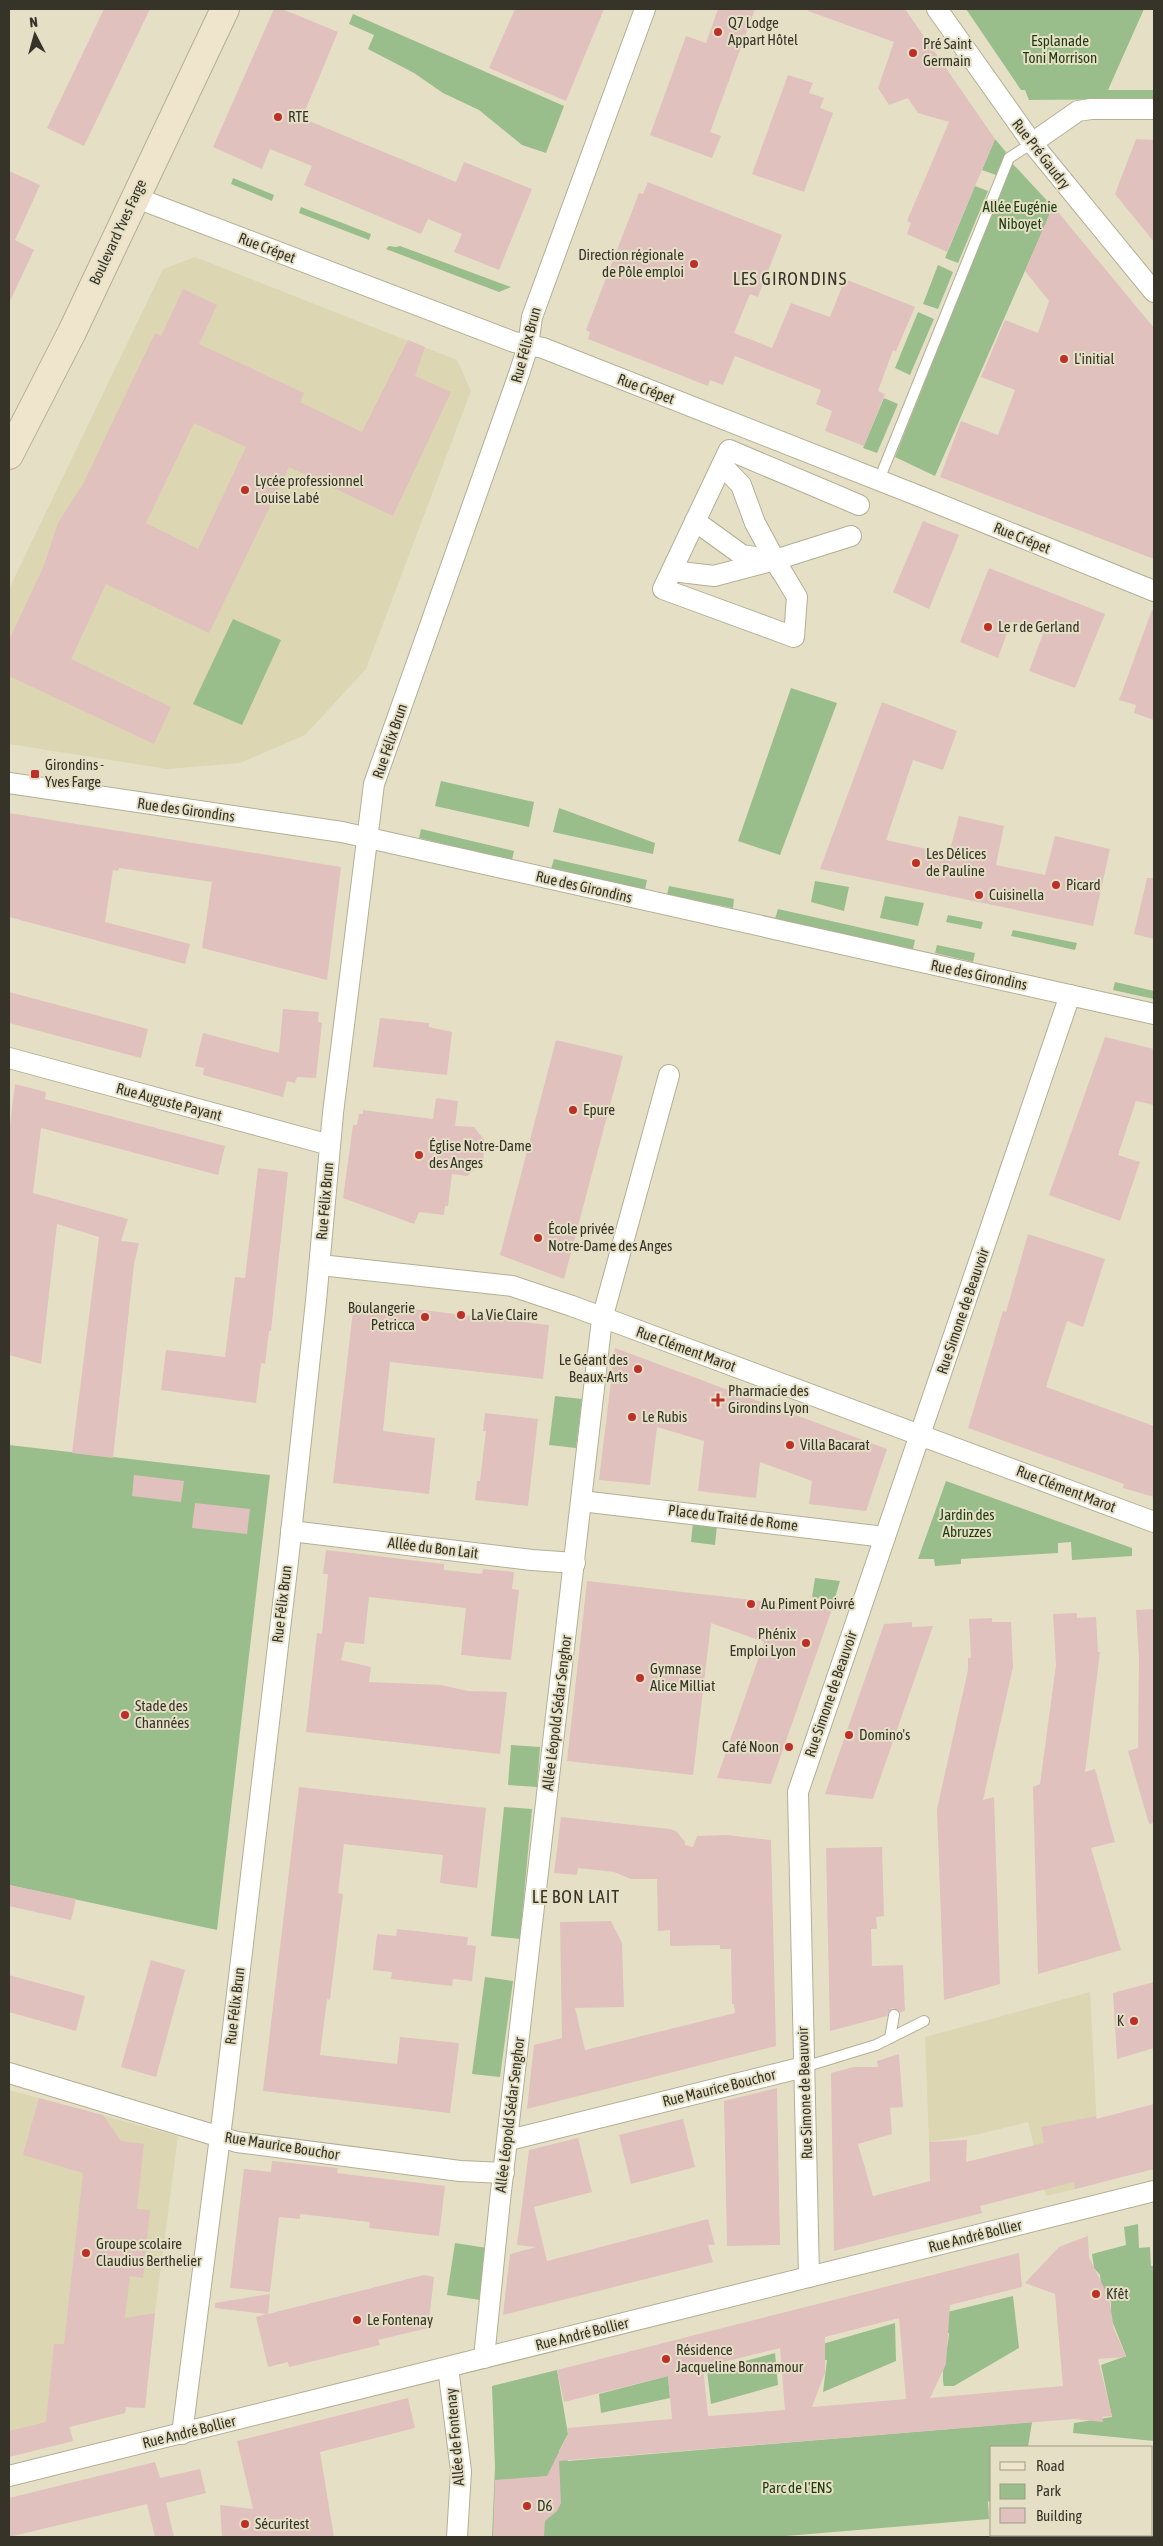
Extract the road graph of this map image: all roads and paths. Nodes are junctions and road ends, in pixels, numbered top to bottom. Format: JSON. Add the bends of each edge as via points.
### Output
{"nodes":[{"id":1,"x":225,"y":9,"type":"edge"},
{"id":2,"x":645,"y":9,"type":"edge"},
{"id":3,"x":937,"y":9,"type":"edge"},
{"id":4,"x":1154,"y":109,"type":"edge"},
{"id":5,"x":1032,"y":143,"type":"junction"},
{"id":6,"x":134,"y":197,"type":"junction"},
{"id":7,"x":1154,"y":292,"type":"edge"},
{"id":8,"x":528,"y":346,"type":"junction"},
{"id":9,"x":9,"y":455,"type":"edge"},
{"id":10,"x":722,"y":465,"type":"junction"},
{"id":11,"x":880,"y":480,"type":"junction"},
{"id":12,"x":859,"y":505,"type":"dead end"},
{"id":13,"x":695,"y":521,"type":"junction"},
{"id":14,"x":851,"y":536,"type":"dead end"},
{"id":15,"x":778,"y":566,"type":"junction"},
{"id":16,"x":672,"y":570,"type":"junction"},
{"id":17,"x":1154,"y":591,"type":"edge"},
{"id":18,"x":9,"y":783,"type":"edge"},
{"id":19,"x":368,"y":840,"type":"junction"},
{"id":20,"x":1070,"y":995,"type":"junction"},
{"id":21,"x":1154,"y":1014,"type":"edge"},
{"id":22,"x":9,"y":1058,"type":"edge"},
{"id":23,"x":669,"y":1075,"type":"dead end"},
{"id":24,"x":330,"y":1145,"type":"junction"},
{"id":25,"x":320,"y":1264,"type":"junction"},
{"id":26,"x":602,"y":1319,"type":"junction"},
{"id":27,"x":920,"y":1435,"type":"junction"},
{"id":28,"x":581,"y":1501,"type":"junction"},
{"id":29,"x":1154,"y":1522,"type":"edge"},
{"id":30,"x":291,"y":1531,"type":"junction"},
{"id":31,"x":885,"y":1537,"type":"junction"},
{"id":32,"x":575,"y":1563,"type":"junction"},
{"id":33,"x":894,"y":2015,"type":"dead end"},
{"id":34,"x":924,"y":2021,"type":"dead end"},
{"id":35,"x":890,"y":2038,"type":"junction"},
{"id":36,"x":804,"y":2067,"type":"junction"},
{"id":37,"x":9,"y":2073,"type":"edge"},
{"id":38,"x":219,"y":2136,"type":"junction"},
{"id":39,"x":509,"y":2140,"type":"junction"},
{"id":40,"x":504,"y":2173,"type":"junction"},
{"id":41,"x":1154,"y":2191,"type":"edge"},
{"id":42,"x":809,"y":2277,"type":"junction"},
{"id":43,"x":484,"y":2358,"type":"junction"},
{"id":44,"x":448,"y":2367,"type":"junction"},
{"id":45,"x":182,"y":2434,"type":"junction"},
{"id":46,"x":9,"y":2476,"type":"edge"},
{"id":47,"x":457,"y":2537,"type":"edge"}],
"edges":[{"from":1,"to":6,"type":"street","name":"Boulevard Yves Farge"},
{"from":2,"to":8,"type":"street","name":"Rue Félix Brun","via":[[532,317]]},
{"from":3,"to":5,"type":"street","name":"Rue Pré Gaudry"},
{"from":4,"to":5,"type":"street","via":[[1078,111]]},
{"from":5,"to":7,"type":"street","name":"Rue Pré Gaudry"},
{"from":5,"to":11,"type":"lane","via":[[1010,158]]},
{"from":6,"to":8,"type":"street","name":"Rue Crépet"},
{"from":6,"to":9,"type":"street","name":"Boulevard Yves Farge","via":[[72,332]]},
{"from":8,"to":11,"type":"street","name":"Rue Crépet","via":[[543,348]]},
{"from":8,"to":19,"type":"street","name":"Rue Félix Brun","via":[[374,784]]},
{"from":10,"to":12,"type":"street","via":[[729,450]]},
{"from":10,"to":13,"type":"street"},
{"from":10,"to":15,"type":"street","via":[[741,485],[755,523]]},
{"from":11,"to":17,"type":"street","name":"Rue Crépet"},
{"from":13,"to":15,"type":"street","via":[[742,555]]},
{"from":13,"to":16,"type":"street"},
{"from":14,"to":15,"type":"street"},
{"from":15,"to":16,"type":"street","via":[[714,576]]},
{"from":15,"to":16,"type":"street","via":[[797,597],[794,637],[663,589]]},
{"from":18,"to":19,"type":"street","name":"Rue des Girondins","via":[[342,832]]},
{"from":19,"to":20,"type":"street","name":"Rue des Girondins"},
{"from":19,"to":24,"type":"street","name":"Rue Félix Brun"},
{"from":20,"to":21,"type":"street","name":"Rue des Girondins"},
{"from":20,"to":27,"type":"street","name":"Rue Simone de Beauvoir"},
{"from":22,"to":24,"type":"street","name":"Rue Auguste Payant"},
{"from":23,"to":26,"type":"street","name":"Allée Léopold Sédar Senghor"},
{"from":24,"to":25,"type":"street","name":"Rue Félix Brun"},
{"from":25,"to":26,"type":"street","name":"Rue Clément Marot","via":[[512,1286]]},
{"from":25,"to":30,"type":"street","name":"Rue Félix Brun"},
{"from":26,"to":27,"type":"street","name":"Rue Clément Marot"},
{"from":26,"to":28,"type":"street","name":"Allée Léopold Sédar Senghor"},
{"from":27,"to":29,"type":"street","name":"Rue Clément Marot"},
{"from":27,"to":31,"type":"street","name":"Rue Simone de Beauvoir"},
{"from":28,"to":31,"type":"street","name":"Place du Traité de Rome"},
{"from":28,"to":32,"type":"street","name":"Allée Léopold Sédar Senghor"},
{"from":30,"to":32,"type":"street","name":"Allée du Bon Lait"},
{"from":30,"to":38,"type":"street","name":"Rue Félix Brun"},
{"from":31,"to":36,"type":"street","name":"Rue Simone de Beauvoir","via":[[798,1792]]},
{"from":32,"to":39,"type":"street","name":"Allée Léopold Sédar Senghor"},
{"from":33,"to":35,"type":"lane"},
{"from":34,"to":35,"type":"lane","name":"Rue Maurice Bouchor"},
{"from":35,"to":36,"type":"lane","name":"Rue Maurice Bouchor"},
{"from":36,"to":39,"type":"street","name":"Rue Maurice Bouchor"},
{"from":36,"to":42,"type":"street","name":"Rue Simone de Beauvoir"},
{"from":37,"to":38,"type":"street","name":"Rue Maurice Bouchor"},
{"from":38,"to":40,"type":"street","name":"Rue Maurice Bouchor","via":[[266,2146],[460,2171]]},
{"from":38,"to":45,"type":"street","name":"Rue Félix Brun"},
{"from":39,"to":40,"type":"street","name":"Allée Léopold Sédar Senghor"},
{"from":40,"to":43,"type":"street","name":"Allée Léopold Sédar Senghor"},
{"from":41,"to":42,"type":"street","name":"Rue André Bollier"},
{"from":42,"to":43,"type":"street","name":"Rue André Bollier"},
{"from":43,"to":44,"type":"street","name":"Rue André Bollier"},
{"from":44,"to":45,"type":"street","name":"Rue André Bollier"},
{"from":44,"to":47,"type":"street","name":"Allée de Fontenay","via":[[460,2471]]},
{"from":45,"to":46,"type":"street","name":"Rue André Bollier"}]}
